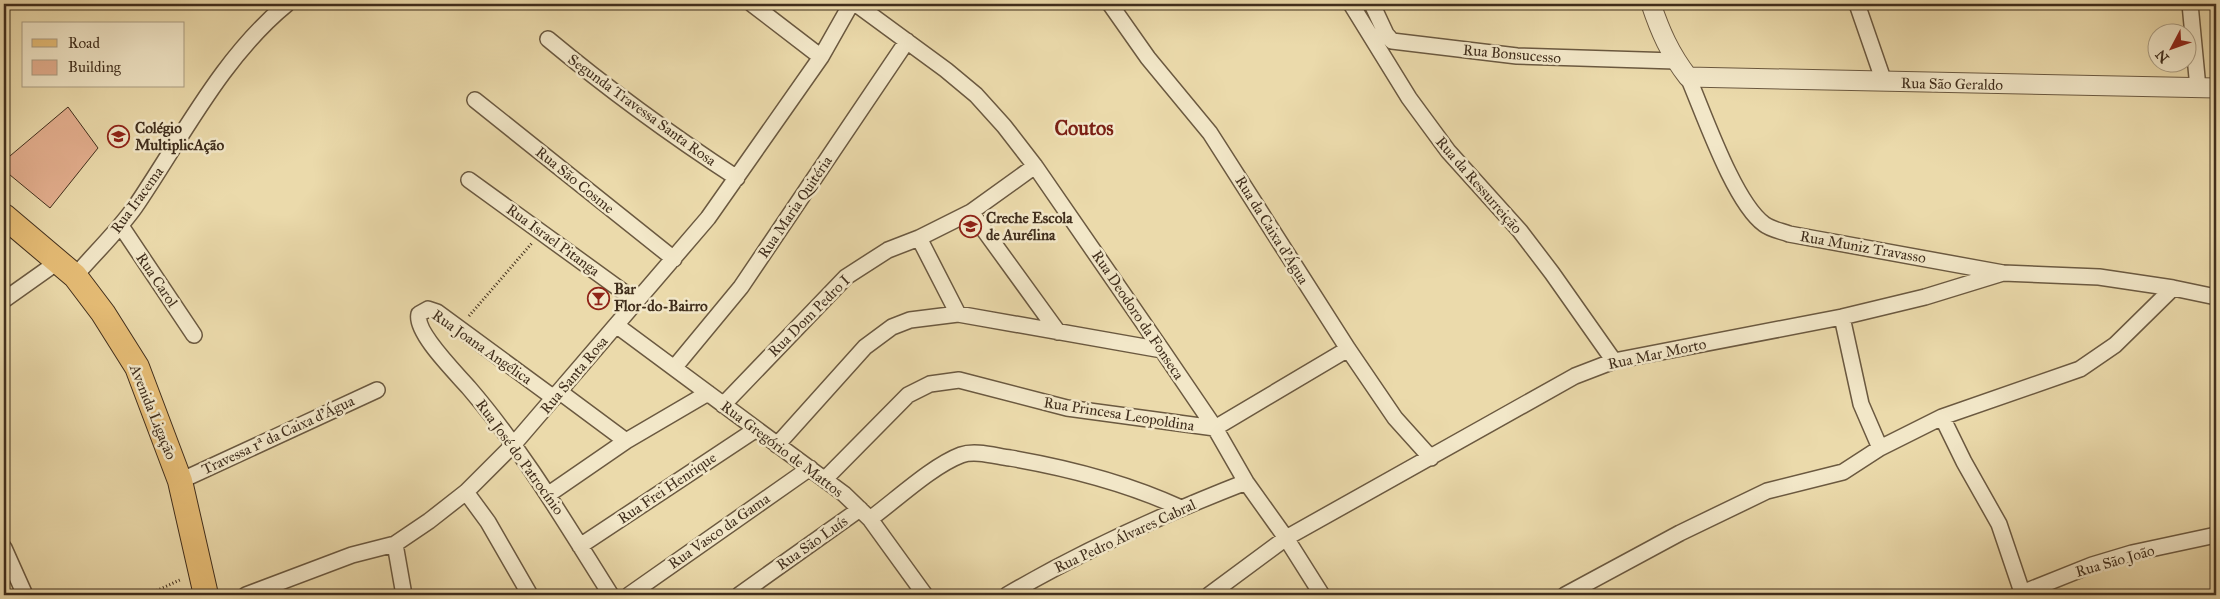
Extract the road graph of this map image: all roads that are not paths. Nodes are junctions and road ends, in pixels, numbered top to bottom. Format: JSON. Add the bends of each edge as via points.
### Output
{"nodes":[{"id":1,"x":287,"y":4,"type":"edge"},
{"id":2,"x":752,"y":4,"type":"edge"},
{"id":3,"x":851,"y":4,"type":"edge"},
{"id":4,"x":856,"y":4,"type":"edge"},
{"id":5,"x":1110,"y":4,"type":"edge"},
{"id":6,"x":1351,"y":4,"type":"edge"},
{"id":7,"x":1365,"y":4,"type":"edge"},
{"id":8,"x":1372,"y":4,"type":"edge"},
{"id":9,"x":1651,"y":4,"type":"edge"},
{"id":10,"x":1857,"y":4,"type":"edge"},
{"id":11,"x":2190,"y":4,"type":"edge"},
{"id":12,"x":1361,"y":21,"type":"junction"},
{"id":13,"x":548,"y":39,"type":"dead end"},
{"id":14,"x":907,"y":41,"type":"junction"},
{"id":15,"x":821,"y":56,"type":"junction"},
{"id":16,"x":1675,"y":61,"type":"junction"},
{"id":17,"x":1688,"y":77,"type":"junction"},
{"id":18,"x":1884,"y":82,"type":"junction"},
{"id":19,"x":2207,"y":88,"type":"edge"},
{"id":20,"x":475,"y":100,"type":"dead end"},
{"id":21,"x":1035,"y":166,"type":"junction"},
{"id":22,"x":737,"y":178,"type":"junction"},
{"id":23,"x":469,"y":180,"type":"dead end"},
{"id":24,"x":971,"y":212,"type":"junction"},
{"id":25,"x":4,"y":216,"type":"edge"},
{"id":26,"x":121,"y":226,"type":"junction"},
{"id":27,"x":918,"y":238,"type":"junction"},
{"id":28,"x":674,"y":259,"type":"junction"},
{"id":29,"x":67,"y":268,"type":"junction"},
{"id":30,"x":2003,"y":272,"type":"junction"},
{"id":31,"x":2173,"y":288,"type":"junction"},
{"id":32,"x":2214,"y":299,"type":"edge"},
{"id":33,"x":4,"y":300,"type":"edge"},
{"id":34,"x":636,"y":301,"type":"junction"},
{"id":35,"x":958,"y":314,"type":"junction"},
{"id":36,"x":1842,"y":317,"type":"junction"},
{"id":37,"x":420,"y":325,"type":"joint"},
{"id":38,"x":616,"y":325,"type":"junction"},
{"id":39,"x":1058,"y":332,"type":"junction"},
{"id":40,"x":194,"y":335,"type":"dead end"},
{"id":41,"x":1348,"y":349,"type":"junction"},
{"id":42,"x":1162,"y":350,"type":"junction"},
{"id":43,"x":1614,"y":361,"type":"junction"},
{"id":44,"x":674,"y":368,"type":"junction"},
{"id":45,"x":377,"y":390,"type":"dead end"},
{"id":46,"x":708,"y":393,"type":"junction"},
{"id":47,"x":557,"y":395,"type":"junction"},
{"id":48,"x":723,"y":405,"type":"junction"},
{"id":49,"x":1942,"y":417,"type":"junction"},
{"id":50,"x":1214,"y":428,"type":"junction"},
{"id":51,"x":755,"y":430,"type":"junction"},
{"id":52,"x":626,"y":441,"type":"junction"},
{"id":53,"x":514,"y":444,"type":"junction"},
{"id":54,"x":777,"y":445,"type":"junction"},
{"id":55,"x":1880,"y":448,"type":"junction"},
{"id":56,"x":1431,"y":458,"type":"junction"},
{"id":57,"x":810,"y":468,"type":"junction"},
{"id":58,"x":825,"y":480,"type":"junction"},
{"id":59,"x":180,"y":481,"type":"junction"},
{"id":60,"x":1246,"y":482,"type":"junction"},
{"id":61,"x":466,"y":492,"type":"junction"},
{"id":62,"x":549,"y":494,"type":"junction"},
{"id":63,"x":1181,"y":508,"type":"junction"},
{"id":64,"x":865,"y":514,"type":"junction"},
{"id":65,"x":2216,"y":535,"type":"edge"},
{"id":66,"x":1286,"y":538,"type":"junction"},
{"id":67,"x":394,"y":544,"type":"junction"},
{"id":68,"x":580,"y":546,"type":"junction"},
{"id":69,"x":4,"y":548,"type":"edge"},
{"id":70,"x":2020,"y":594,"type":"edge"},
{"id":71,"x":25,"y":595,"type":"edge"},
{"id":72,"x":206,"y":595,"type":"edge"},
{"id":73,"x":246,"y":595,"type":"edge"},
{"id":74,"x":404,"y":595,"type":"edge"},
{"id":75,"x":530,"y":595,"type":"edge"},
{"id":76,"x":611,"y":595,"type":"edge"},
{"id":77,"x":629,"y":595,"type":"edge"},
{"id":78,"x":739,"y":595,"type":"edge"},
{"id":79,"x":925,"y":595,"type":"edge"},
{"id":80,"x":1007,"y":595,"type":"edge"},
{"id":81,"x":1209,"y":595,"type":"edge"},
{"id":82,"x":1322,"y":595,"type":"edge"},
{"id":83,"x":1565,"y":595,"type":"edge"}],
"edges":[{"from":1,"to":26,"type":"street","name":"Rua Iracema","via":[[267,20],[242,48]]},
{"from":2,"to":15,"type":"street"},
{"from":3,"to":15,"type":"street","name":"Rua Santa Rosa"},
{"from":4,"to":14,"type":"street","name":"Rua Deodoro da Fonseca"},
{"from":5,"to":41,"type":"street","name":"Rua da Caixa d'Água","via":[[1148,58],[1210,133]]},
{"from":6,"to":12,"type":"street","name":"Rua da Ressurreição"},
{"from":7,"to":12,"type":"street"},
{"from":8,"to":16,"type":"street","name":"Rua Bonsucesso","via":[[1392,41],[1517,56]]},
{"from":9,"to":16,"type":"street","name":"Rua Muniz Travasso","via":[[1662,37]]},
{"from":10,"to":18,"type":"street"},
{"from":11,"to":19,"type":"street"},
{"from":12,"to":43,"type":"street","name":"Rua da Ressurreição","via":[[1409,98],[1448,151],[1520,231]]},
{"from":13,"to":22,"type":"street","name":"Segunda Travessa Santa Rosa","via":[[641,113]]},
{"from":14,"to":21,"type":"street","name":"Rua Deodoro da Fonseca","via":[[976,96]]},
{"from":14,"to":44,"type":"street","name":"Rua Maria Quitéria","via":[[741,287]]},
{"from":15,"to":22,"type":"street","name":"Rua Santa Rosa"},
{"from":16,"to":17,"type":"street","name":"Rua Muniz Travasso"},
{"from":17,"to":18,"type":"street","name":"Rua São Geraldo"},
{"from":17,"to":30,"type":"street","name":"Rua Muniz Travasso","via":[[1736,189],[1752,214],[1765,225],[1789,234]]},
{"from":18,"to":19,"type":"street","name":"Rua São Geraldo"},
{"from":20,"to":28,"type":"street","name":"Rua São Cosme"},
{"from":21,"to":24,"type":"street","name":"Rua Dom Pedro I"},
{"from":21,"to":42,"type":"street","name":"Rua Deodoro da Fonseca"},
{"from":22,"to":28,"type":"street","name":"Rua Santa Rosa"},
{"from":23,"to":34,"type":"street","name":"Rua Israel Pitanga"},
{"from":24,"to":27,"type":"street","name":"Rua Dom Pedro I"},
{"from":24,"to":39,"type":"street"},
{"from":25,"to":29,"type":"main road","name":"Avenida Ligação"},
{"from":26,"to":29,"type":"street","name":"Rua Iracema"},
{"from":26,"to":40,"type":"street","name":"Rua Carol"},
{"from":27,"to":35,"type":"street"},
{"from":27,"to":48,"type":"street","name":"Rua Dom Pedro I","via":[[888,250],[846,277]]},
{"from":28,"to":34,"type":"street","name":"Rua Santa Rosa"},
{"from":29,"to":33,"type":"street","name":"Rua Iracema"},
{"from":29,"to":59,"type":"main road","name":"Avenida Ligação","via":[[103,313],[137,367]]},
{"from":30,"to":31,"type":"street","name":"Rua Muniz Travasso","via":[[2099,277]]},
{"from":30,"to":36,"type":"street","name":"Rua Mar Morto","via":[[1925,297]]},
{"from":31,"to":32,"type":"street","name":"Rua Muniz Travasso"},
{"from":31,"to":49,"type":"street","via":[[2115,345],[2080,369]]},
{"from":34,"to":38,"type":"street","name":"Rua Santa Rosa"},
{"from":35,"to":39,"type":"street"},
{"from":35,"to":54,"type":"street","via":[[910,320],[878,336]]},
{"from":36,"to":43,"type":"street","name":"Rua Mar Morto"},
{"from":36,"to":55,"type":"street","via":[[1861,404]]},
{"from":37,"to":47,"type":"street","name":"Rua Joana Angélica","via":[[420,314],[428,309],[437,312]]},
{"from":37,"to":53,"type":"street","name":"Rua José do Patrocínio","via":[[437,352]]},
{"from":38,"to":44,"type":"street","name":"Rua Gregório de Mattos"},
{"from":38,"to":47,"type":"street","name":"Rua Santa Rosa"},
{"from":39,"to":42,"type":"street"},
{"from":41,"to":50,"type":"street"},
{"from":41,"to":56,"type":"street","name":"Rua da Caixa d'Água","via":[[1395,418]]},
{"from":42,"to":50,"type":"street","name":"Rua Deodoro da Fonseca"},
{"from":43,"to":56,"type":"street","name":"Rua Mar Morto","via":[[1575,376]]},
{"from":44,"to":46,"type":"street","name":"Rua Gregório de Mattos"},
{"from":45,"to":59,"type":"street","name":"Travessa 1ª da Caixa d'Água"},
{"from":46,"to":48,"type":"street","name":"Rua Gregório de Mattos"},
{"from":46,"to":52,"type":"street"},
{"from":47,"to":52,"type":"street","name":"Rua Joana Angélica"},
{"from":47,"to":53,"type":"street","name":"Rua Santa Rosa"},
{"from":48,"to":51,"type":"street","name":"Rua Gregório de Mattos"},
{"from":49,"to":55,"type":"street"},
{"from":49,"to":70,"type":"street","via":[[1999,524]]},
{"from":50,"to":58,"type":"street","name":"Rua Princesa Leopoldina","via":[[1067,408],[959,380],[930,384],[908,395]]},
{"from":50,"to":60,"type":"street","name":"Rua Deodoro da Fonseca"},
{"from":51,"to":54,"type":"street","name":"Rua Gregório de Mattos"},
{"from":51,"to":68,"type":"street","name":"Rua Frei Henrique"},
{"from":52,"to":62,"type":"street"},
{"from":53,"to":61,"type":"street","name":"Rua Santa Rosa"},
{"from":53,"to":62,"type":"street","name":"Rua José do Patrocínio"},
{"from":54,"to":57,"type":"street","name":"Rua Gregório de Mattos"},
{"from":55,"to":83,"type":"street","via":[[1843,472],[1767,491]]},
{"from":56,"to":66,"type":"street","name":"Rua Mar Morto"},
{"from":57,"to":58,"type":"street","name":"Rua Gregório de Mattos"},
{"from":57,"to":77,"type":"street","name":"Rua Vasco da Gama"},
{"from":58,"to":64,"type":"street","name":"Rua Gregório de Mattos"},
{"from":59,"to":72,"type":"main road","name":"Avenida Ligação"},
{"from":60,"to":63,"type":"street","name":"Rua Pedro Álvares Cabral"},
{"from":60,"to":66,"type":"street","name":"Rua Deodoro da Fonseca"},
{"from":61,"to":67,"type":"street","name":"Rua Santa Rosa"},
{"from":61,"to":75,"type":"street","via":[[488,522]]},
{"from":62,"to":68,"type":"street","name":"Rua José do Patrocínio"},
{"from":63,"to":64,"type":"street","name":"Rua São Luís","via":[[1139,491],[1052,465],[980,453],[963,454],[946,462]]},
{"from":63,"to":80,"type":"street","name":"Rua Pedro Álvares Cabral"},
{"from":64,"to":78,"type":"street","name":"Rua São Luís"},
{"from":64,"to":79,"type":"street","name":"Rua Gregório de Mattos"},
{"from":65,"to":70,"type":"street","name":"Rua São João","via":[[2092,565]]},
{"from":66,"to":81,"type":"street","name":"Rua Mar Morto"},
{"from":66,"to":82,"type":"street","name":"Rua Deodoro da Fonseca"},
{"from":67,"to":73,"type":"street","name":"Rua Santa Rosa","via":[[352,555]]},
{"from":67,"to":74,"type":"street"},
{"from":68,"to":76,"type":"street","name":"Rua José do Patrocínio"},
{"from":69,"to":71,"type":"street"}]}
